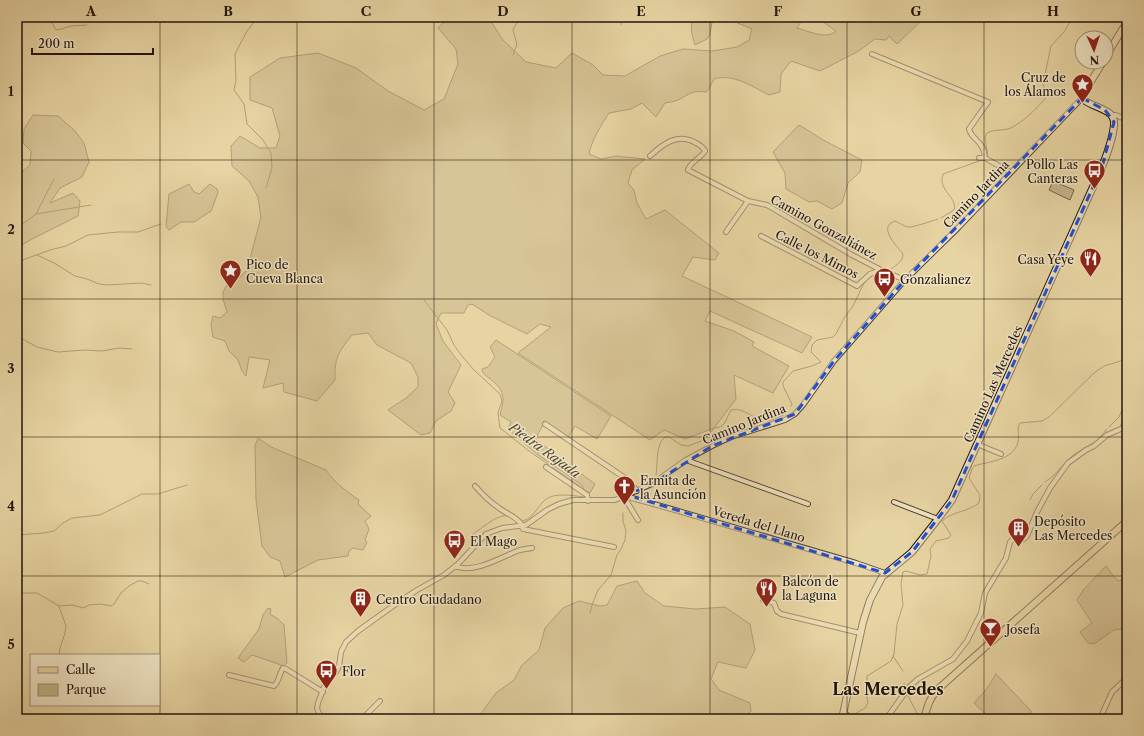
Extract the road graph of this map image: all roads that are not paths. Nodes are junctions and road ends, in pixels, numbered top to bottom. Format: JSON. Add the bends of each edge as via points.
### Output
{"nodes":[{"id":1,"x":1127,"y":23,"type":"edge"},
{"id":2,"x":1114,"y":43,"type":"edge"},
{"id":3,"x":872,"y":54,"type":"dead end"},
{"id":4,"x":1098,"y":70,"type":"edge"},
{"id":5,"x":1082,"y":98,"type":"junction"},
{"id":6,"x":1112,"y":116,"type":"junction"},
{"id":7,"x":1127,"y":120,"type":"edge"},
{"id":8,"x":650,"y":156,"type":"dead end"},
{"id":9,"x":979,"y":158,"type":"dead end"},
{"id":10,"x":985,"y":158,"type":"junction"},
{"id":11,"x":1010,"y":172,"type":"junction"},
{"id":12,"x":748,"y":201,"type":"junction"},
{"id":13,"x":726,"y":232,"type":"dead end"},
{"id":14,"x":761,"y":236,"type":"dead end"},
{"id":15,"x":881,"y":270,"type":"junction"},
{"id":16,"x":905,"y":280,"type":"junction"},
{"id":17,"x":1127,"y":414,"type":"edge"},
{"id":18,"x":545,"y":424,"type":"dead end"},
{"id":19,"x":1123,"y":428,"type":"junction"},
{"id":20,"x":1127,"y":434,"type":"edge"},
{"id":21,"x":977,"y":444,"type":"junction"},
{"id":22,"x":1001,"y":454,"type":"dead end"},
{"id":23,"x":686,"y":460,"type":"junction"},
{"id":24,"x":546,"y":467,"type":"dead end"},
{"id":25,"x":475,"y":486,"type":"dead end"},
{"id":26,"x":637,"y":490,"type":"junction"},
{"id":27,"x":625,"y":496,"type":"junction"},
{"id":28,"x":588,"y":501,"type":"junction"},
{"id":29,"x":894,"y":502,"type":"dead end"},
{"id":30,"x":808,"y":504,"type":"dead end"},
{"id":31,"x":938,"y":519,"type":"junction"},
{"id":32,"x":638,"y":520,"type":"dead end"},
{"id":33,"x":1126,"y":524,"type":"edge"},
{"id":34,"x":521,"y":525,"type":"junction"},
{"id":35,"x":614,"y":547,"type":"dead end"},
{"id":36,"x":532,"y":548,"type":"dead end"},
{"id":37,"x":455,"y":566,"type":"junction"},
{"id":38,"x":885,"y":573,"type":"junction"},
{"id":39,"x":763,"y":600,"type":"dead end"},
{"id":40,"x":860,"y":633,"type":"junction"},
{"id":41,"x":229,"y":674,"type":"dead end"},
{"id":42,"x":1127,"y":678,"type":"edge"},
{"id":43,"x":323,"y":692,"type":"junction"},
{"id":44,"x":380,"y":701,"type":"dead end"},
{"id":45,"x":847,"y":718,"type":"edge"},
{"id":46,"x":322,"y":719,"type":"edge"},
{"id":47,"x":362,"y":719,"type":"edge"},
{"id":48,"x":833,"y":719,"type":"edge"},
{"id":49,"x":886,"y":719,"type":"edge"},
{"id":50,"x":924,"y":719,"type":"edge"},
{"id":51,"x":1102,"y":719,"type":"edge"}],
"edges":[{"from":1,"to":2,"type":"main road"},
{"from":3,"to":10,"type":"street","via":[[988,102],[969,129],[970,134],[981,144]]},
{"from":4,"to":5,"type":"main road"},
{"from":5,"to":6,"type":"main road","via":[[1106,110]]},
{"from":5,"to":11,"type":"street","name":"Camino Jardina"},
{"from":6,"to":7,"type":"street"},
{"from":6,"to":21,"type":"main road","name":"Camino Las Mercedes","via":[[1113,131],[1102,167]]},
{"from":8,"to":12,"type":"street","name":"Camino Gonzaliánez","via":[[664,144],[689,138],[705,151],[688,170]]},
{"from":9,"to":10,"type":"street"},
{"from":10,"to":11,"type":"street"},
{"from":11,"to":16,"type":"street","name":"Camino Jardina"},
{"from":12,"to":13,"type":"street"},
{"from":12,"to":15,"type":"street","name":"Camino Gonzaliánez","via":[[767,205]]},
{"from":14,"to":15,"type":"street","name":"Calle los Mimos","via":[[857,286],[870,274]]},
{"from":15,"to":16,"type":"street","name":"Camino Gonzaliánez"},
{"from":16,"to":23,"type":"street","name":"Camino Jardina","via":[[834,361],[795,414],[764,428],[731,437]]},
{"from":17,"to":19,"type":"street"},
{"from":18,"to":26,"type":"street","via":[[628,480]]},
{"from":19,"to":20,"type":"street"},
{"from":19,"to":49,"type":"street","via":[[1107,435],[1068,462],[1048,492],[1027,536],[1010,542],[1006,558],[985,593],[981,612],[967,641],[953,659],[909,687]]},
{"from":21,"to":22,"type":"street"},
{"from":21,"to":31,"type":"main road","name":"Camino Las Mercedes","via":[[952,500]]},
{"from":23,"to":26,"type":"street","name":"Camino Jardina","via":[[652,484]]},
{"from":23,"to":30,"type":"street"},
{"from":24,"to":28,"type":"street","via":[[587,495]]},
{"from":25,"to":34,"type":"street"},
{"from":26,"to":27,"type":"street","name":"Camino Jardina"},
{"from":27,"to":28,"type":"street","name":"Camino Jardina","via":[[612,501]]},
{"from":27,"to":32,"type":"street"},
{"from":27,"to":38,"type":"street","name":"Vereda del Llano"},
{"from":28,"to":34,"type":"street","name":"Camino Jardina","via":[[573,500],[559,504],[526,525]]},
{"from":29,"to":31,"type":"street"},
{"from":31,"to":38,"type":"main road","name":"Camino Las Mercedes","via":[[912,552]]},
{"from":33,"to":50,"type":"main road","via":[[937,690],[932,696]]},
{"from":34,"to":35,"type":"street","via":[[523,529]]},
{"from":34,"to":37,"type":"street","name":"Camino Jardina","via":[[486,534]]},
{"from":36,"to":37,"type":"street","via":[[517,551],[492,563],[462,569]]},
{"from":37,"to":43,"type":"street","name":"Camino Jardina","via":[[393,606],[346,642],[339,666],[326,682]]},
{"from":38,"to":40,"type":"main road","name":"Camino Las Mercedes","via":[[870,600]]},
{"from":39,"to":40,"type":"street","via":[[774,604],[781,614]]},
{"from":40,"to":45,"type":"main road","name":"Camino Las Mercedes","via":[[844,708]]},
{"from":41,"to":43,"type":"street","via":[[274,686],[283,668]]},
{"from":42,"to":51,"type":"street","via":[[1112,692]]},
{"from":43,"to":46,"type":"street","name":"Camino Jardina","via":[[317,709]]},
{"from":44,"to":47,"type":"street"},
{"from":45,"to":48,"type":"street"}]}
